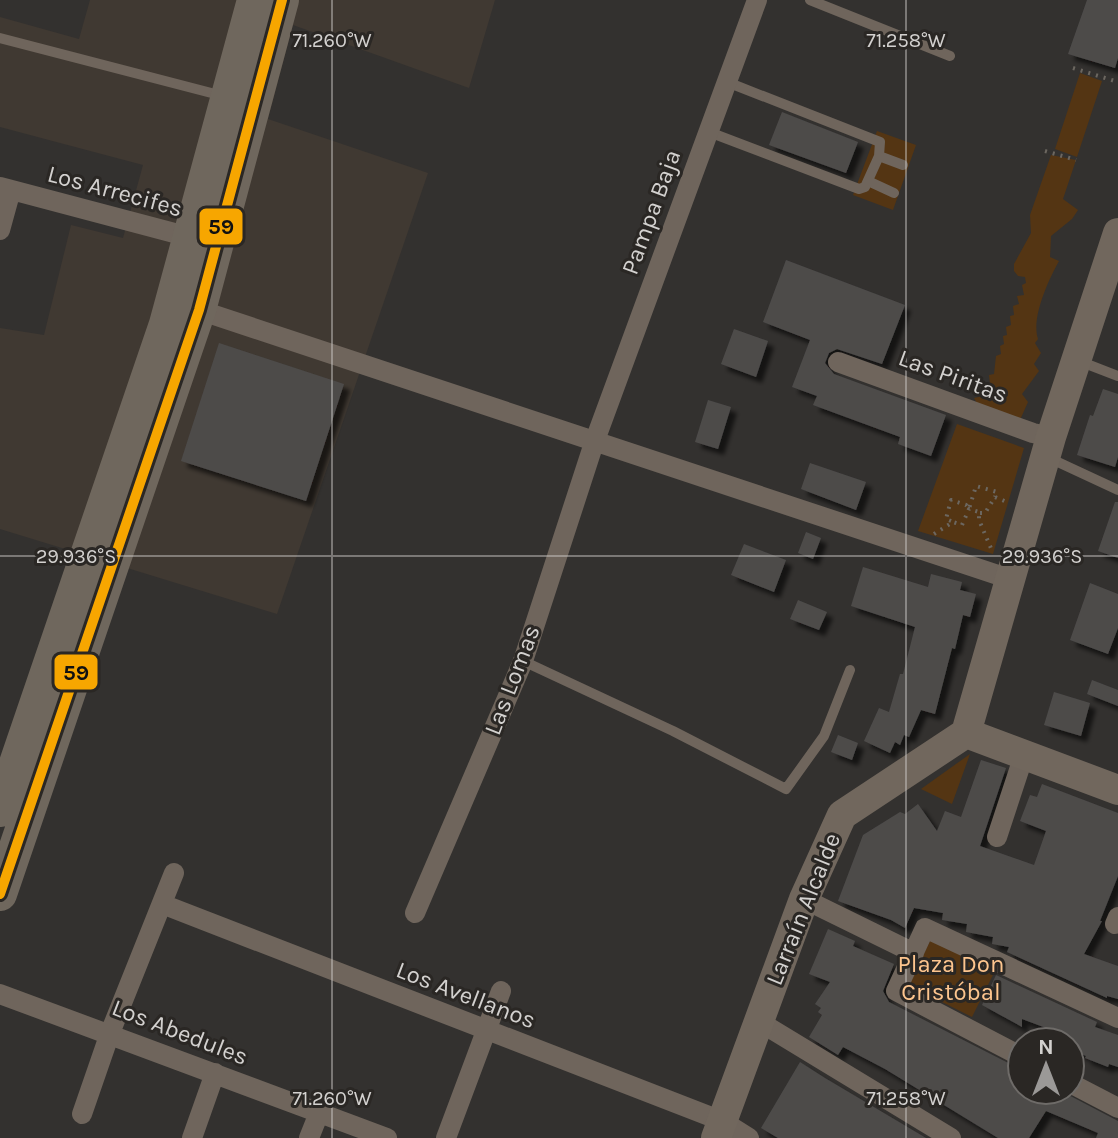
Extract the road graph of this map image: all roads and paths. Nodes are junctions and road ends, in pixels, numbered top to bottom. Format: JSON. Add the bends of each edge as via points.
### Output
{"nodes":[{"id":1,"x":254,"y":0,"type":"edge"},
{"id":2,"x":282,"y":0,"type":"edge"},
{"id":3,"x":757,"y":0,"type":"edge"},
{"id":4,"x":810,"y":0,"type":"edge"},
{"id":5,"x":0,"y":38,"type":"edge"},
{"id":6,"x":950,"y":56,"type":"dead end"},
{"id":7,"x":1073,"y":68,"type":"dead end"},
{"id":8,"x":727,"y":82,"type":"junction"},
{"id":9,"x":1118,"y":82,"type":"edge"},
{"id":10,"x":229,"y":98,"type":"junction"},
{"id":11,"x":709,"y":132,"type":"junction"},
{"id":12,"x":1045,"y":151,"type":"dead end"},
{"id":13,"x":879,"y":156,"type":"junction"},
{"id":14,"x":1076,"y":160,"type":"dead end"},
{"id":15,"x":903,"y":165,"type":"dead end"},
{"id":16,"x":868,"y":181,"type":"junction"},
{"id":17,"x":5,"y":189,"type":"edge"},
{"id":18,"x":894,"y":193,"type":"dead end"},
{"id":19,"x":0,"y":230,"type":"edge"},
{"id":20,"x":1118,"y":233,"type":"edge"},
{"id":21,"x":204,"y":241,"type":"junction"},
{"id":22,"x":199,"y":310,"type":"junction"},
{"id":23,"x":1076,"y":361,"type":"junction"},
{"id":24,"x":838,"y":362,"type":"dead end"},
{"id":25,"x":1118,"y":376,"type":"edge"},
{"id":26,"x":594,"y":443,"type":"junction"},
{"id":27,"x":1048,"y":446,"type":"junction"},
{"id":28,"x":1118,"y":490,"type":"edge"},
{"id":29,"x":995,"y":497,"type":"junction"},
{"id":30,"x":969,"y":509,"type":"junction"},
{"id":31,"x":1030,"y":511,"type":"junction"},
{"id":32,"x":979,"y":512,"type":"junction"},
{"id":33,"x":953,"y":522,"type":"junction"},
{"id":34,"x":911,"y":547,"type":"junction"},
{"id":35,"x":1010,"y":579,"type":"junction"},
{"id":36,"x":523,"y":661,"type":"junction"},
{"id":37,"x":850,"y":670,"type":"dead end"},
{"id":38,"x":966,"y":733,"type":"junction"},
{"id":39,"x":1024,"y":755,"type":"junction"},
{"id":40,"x":1118,"y":790,"type":"edge"},
{"id":41,"x":0,"y":810,"type":"edge"},
{"id":42,"x":997,"y":837,"type":"dead end"},
{"id":43,"x":174,"y":873,"type":"dead end"},
{"id":44,"x":0,"y":894,"type":"edge"},
{"id":45,"x":804,"y":899,"type":"junction"},
{"id":46,"x":162,"y":904,"type":"junction"},
{"id":47,"x":415,"y":913,"type":"dead end"},
{"id":48,"x":914,"y":953,"type":"junction"},
{"id":49,"x":501,"y":991,"type":"dead end"},
{"id":50,"x":0,"y":994,"type":"edge"},
{"id":51,"x":1118,"y":1018,"type":"edge"},
{"id":52,"x":758,"y":1021,"type":"junction"},
{"id":53,"x":486,"y":1031,"type":"junction"},
{"id":54,"x":110,"y":1033,"type":"junction"},
{"id":55,"x":1006,"y":1049,"type":"edge"},
{"id":56,"x":215,"y":1073,"type":"junction"},
{"id":57,"x":1086,"y":1091,"type":"edge"},
{"id":58,"x":1118,"y":1108,"type":"edge"},
{"id":59,"x":319,"y":1113,"type":"junction"},
{"id":60,"x":82,"y":1114,"type":"dead end"},
{"id":61,"x":719,"y":1130,"type":"edge"},
{"id":62,"x":192,"y":1138,"type":"edge"},
{"id":63,"x":309,"y":1138,"type":"edge"},
{"id":64,"x":387,"y":1138,"type":"edge"},
{"id":65,"x":446,"y":1138,"type":"edge"},
{"id":66,"x":749,"y":1138,"type":"edge"},
{"id":67,"x":951,"y":1138,"type":"edge"}],
"edges":[{"from":1,"to":10,"type":"main road"},
{"from":2,"to":21,"type":"main road"},
{"from":3,"to":8,"type":"street","name":"Pampa Baja"},
{"from":4,"to":6,"type":"lane"},
{"from":5,"to":10,"type":"lane"},
{"from":7,"to":9,"type":"path"},
{"from":8,"to":11,"type":"street","name":"Pampa Baja"},
{"from":8,"to":13,"type":"lane","via":[[880,142]]},
{"from":10,"to":21,"type":"main road"},
{"from":11,"to":16,"type":"lane","via":[[859,189]]},
{"from":11,"to":26,"type":"street","name":"Pampa Baja"},
{"from":12,"to":14,"type":"path"},
{"from":13,"to":15,"type":"lane"},
{"from":13,"to":16,"type":"lane"},
{"from":16,"to":18,"type":"lane"},
{"from":17,"to":19,"type":"street"},
{"from":17,"to":21,"type":"street","name":"Los Arrecifes"},
{"from":20,"to":23,"type":"street"},
{"from":21,"to":22,"type":"main road"},
{"from":21,"to":41,"type":"main road","via":[[166,324]]},
{"from":22,"to":26,"type":"street"},
{"from":22,"to":44,"type":"main road"},
{"from":23,"to":25,"type":"lane"},
{"from":23,"to":27,"type":"street"},
{"from":24,"to":27,"type":"street","name":"Las Piritas","via":[[1033,433]]},
{"from":26,"to":34,"type":"street"},
{"from":26,"to":36,"type":"street","name":"Las Lomas"},
{"from":27,"to":28,"type":"lane"},
{"from":27,"to":31,"type":"street"},
{"from":29,"to":30,"type":"path","via":[[997,492],[976,486]]},
{"from":29,"to":31,"type":"path"},
{"from":29,"to":32,"type":"path","via":[[985,513]]},
{"from":30,"to":32,"type":"path"},
{"from":30,"to":33,"type":"path","via":[[962,525]]},
{"from":30,"to":33,"type":"path","via":[[951,500],[946,519]]},
{"from":31,"to":35,"type":"street"},
{"from":32,"to":35,"type":"path","via":[[993,554]]},
{"from":33,"to":34,"type":"path"},
{"from":34,"to":35,"type":"street"},
{"from":35,"to":38,"type":"street"},
{"from":36,"to":37,"type":"lane","via":[[786,789],[824,736]]},
{"from":36,"to":47,"type":"street","name":"Las Lomas"},
{"from":38,"to":39,"type":"street"},
{"from":38,"to":45,"type":"street","name":"Larraín Alcalde","via":[[842,815]]},
{"from":39,"to":40,"type":"street"},
{"from":39,"to":42,"type":"street"},
{"from":43,"to":46,"type":"street"},
{"from":45,"to":48,"type":"street"},
{"from":45,"to":52,"type":"street","name":"Larraín Alcalde"},
{"from":46,"to":53,"type":"street","name":"Los Avellanos"},
{"from":46,"to":54,"type":"street"},
{"from":48,"to":51,"type":"street","via":[[925,928]]},
{"from":48,"to":55,"type":"street","via":[[896,991]]},
{"from":49,"to":53,"type":"street"},
{"from":50,"to":54,"type":"street","name":"Los Abedules"},
{"from":52,"to":61,"type":"street","name":"Larraín Alcalde"},
{"from":52,"to":67,"type":"street"},
{"from":53,"to":61,"type":"street","name":"Los Avellanos"},
{"from":53,"to":65,"type":"street"},
{"from":54,"to":56,"type":"street","name":"Los Abedules"},
{"from":54,"to":60,"type":"street"},
{"from":56,"to":59,"type":"street","name":"Los Abedules"},
{"from":56,"to":62,"type":"street"},
{"from":57,"to":58,"type":"street"},
{"from":59,"to":63,"type":"street"},
{"from":59,"to":64,"type":"street","name":"Los Abedules"},
{"from":61,"to":66,"type":"street","name":"Los Avellanos"}]}
